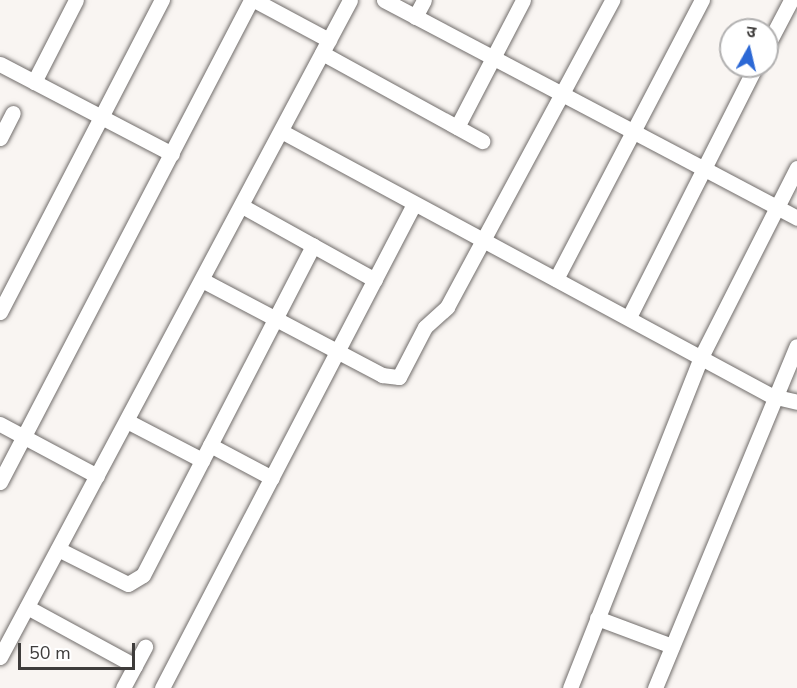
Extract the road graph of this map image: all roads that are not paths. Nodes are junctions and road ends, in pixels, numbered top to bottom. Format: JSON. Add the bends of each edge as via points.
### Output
{"nodes":[{"id":1,"x":76,"y":0,"type":"edge"},
{"id":2,"x":162,"y":0,"type":"edge"},
{"id":3,"x":252,"y":0,"type":"edge"},
{"id":4,"x":350,"y":0,"type":"edge"},
{"id":5,"x":384,"y":0,"type":"edge"},
{"id":6,"x":424,"y":0,"type":"edge"},
{"id":7,"x":523,"y":0,"type":"edge"},
{"id":8,"x":612,"y":0,"type":"edge"},
{"id":9,"x":702,"y":0,"type":"edge"},
{"id":10,"x":791,"y":0,"type":"edge"},
{"id":11,"x":415,"y":16,"type":"junction"},
{"id":12,"x":779,"y":23,"type":"edge"},
{"id":13,"x":326,"y":46,"type":"junction"},
{"id":14,"x":493,"y":58,"type":"junction"},
{"id":15,"x":0,"y":64,"type":"edge"},
{"id":16,"x":750,"y":78,"type":"edge"},
{"id":17,"x":34,"y":82,"type":"junction"},
{"id":18,"x":562,"y":94,"type":"junction"},
{"id":19,"x":13,"y":113,"type":"dead end"},
{"id":20,"x":102,"y":118,"type":"junction"},
{"id":21,"x":457,"y":127,"type":"junction"},
{"id":22,"x":281,"y":131,"type":"junction"},
{"id":23,"x":632,"y":131,"type":"junction"},
{"id":24,"x":0,"y":138,"type":"edge"},
{"id":25,"x":482,"y":141,"type":"dead end"},
{"id":26,"x":172,"y":154,"type":"junction"},
{"id":27,"x":797,"y":168,"type":"edge"},
{"id":28,"x":703,"y":169,"type":"junction"},
{"id":29,"x":414,"y":204,"type":"junction"},
{"id":30,"x":242,"y":206,"type":"junction"},
{"id":31,"x":776,"y":208,"type":"junction"},
{"id":32,"x":797,"y":218,"type":"edge"},
{"id":33,"x":483,"y":241,"type":"junction"},
{"id":34,"x":313,"y":245,"type":"junction"},
{"id":35,"x":556,"y":279,"type":"junction"},
{"id":36,"x":202,"y":280,"type":"junction"},
{"id":37,"x":375,"y":280,"type":"junction"},
{"id":38,"x":0,"y":312,"type":"edge"},
{"id":39,"x":630,"y":317,"type":"junction"},
{"id":40,"x":274,"y":318,"type":"junction"},
{"id":41,"x":797,"y":346,"type":"edge"},
{"id":42,"x":336,"y":350,"type":"junction"},
{"id":43,"x":701,"y":357,"type":"junction"},
{"id":44,"x":772,"y":396,"type":"junction"},
{"id":45,"x":797,"y":402,"type":"edge"},
{"id":46,"x":127,"y":421,"type":"junction"},
{"id":47,"x":0,"y":424,"type":"edge"},
{"id":48,"x":23,"y":437,"type":"junction"},
{"id":49,"x":210,"y":445,"type":"junction"},
{"id":50,"x":202,"y":460,"type":"junction"},
{"id":51,"x":97,"y":476,"type":"junction"},
{"id":52,"x":272,"y":478,"type":"junction"},
{"id":53,"x":0,"y":482,"type":"edge"},
{"id":54,"x":58,"y":549,"type":"junction"},
{"id":55,"x":27,"y":607,"type":"junction"},
{"id":56,"x":597,"y":618,"type":"junction"},
{"id":57,"x":672,"y":646,"type":"junction"},
{"id":58,"x":145,"y":647,"type":"dead end"},
{"id":59,"x":106,"y":650,"type":"junction"},
{"id":60,"x":0,"y":657,"type":"edge"},
{"id":61,"x":135,"y":666,"type":"junction"},
{"id":62,"x":125,"y":685,"type":"edge"},
{"id":63,"x":162,"y":688,"type":"edge"},
{"id":64,"x":570,"y":688,"type":"edge"},
{"id":65,"x":656,"y":688,"type":"edge"}],
"edges":[{"from":1,"to":17,"type":"street"},
{"from":2,"to":20,"type":"street"},
{"from":3,"to":13,"type":"street"},
{"from":3,"to":26,"type":"street"},
{"from":4,"to":13,"type":"street"},
{"from":5,"to":11,"type":"street"},
{"from":6,"to":11,"type":"street"},
{"from":7,"to":14,"type":"street"},
{"from":8,"to":18,"type":"street"},
{"from":9,"to":23,"type":"street"},
{"from":10,"to":12,"type":"street"},
{"from":11,"to":14,"type":"street"},
{"from":13,"to":21,"type":"street"},
{"from":13,"to":22,"type":"street"},
{"from":14,"to":18,"type":"street"},
{"from":14,"to":21,"type":"street"},
{"from":15,"to":17,"type":"street"},
{"from":16,"to":28,"type":"street"},
{"from":17,"to":20,"type":"street"},
{"from":18,"to":23,"type":"street"},
{"from":18,"to":33,"type":"street"},
{"from":19,"to":24,"type":"street"},
{"from":20,"to":26,"type":"street"},
{"from":20,"to":38,"type":"street"},
{"from":21,"to":25,"type":"street"},
{"from":22,"to":29,"type":"street"},
{"from":22,"to":30,"type":"street"},
{"from":23,"to":28,"type":"street"},
{"from":23,"to":35,"type":"street"},
{"from":26,"to":48,"type":"street"},
{"from":27,"to":31,"type":"street"},
{"from":28,"to":31,"type":"street"},
{"from":28,"to":39,"type":"street"},
{"from":29,"to":33,"type":"street"},
{"from":29,"to":37,"type":"street"},
{"from":30,"to":34,"type":"street"},
{"from":30,"to":36,"type":"street"},
{"from":31,"to":32,"type":"street"},
{"from":31,"to":43,"type":"street"},
{"from":33,"to":35,"type":"street"},
{"from":33,"to":42,"type":"street","via":[[447,307],[425,327],[399,377],[382,375]]},
{"from":34,"to":37,"type":"street"},
{"from":34,"to":40,"type":"street"},
{"from":35,"to":39,"type":"street"},
{"from":36,"to":40,"type":"street"},
{"from":36,"to":46,"type":"street"},
{"from":37,"to":42,"type":"street"},
{"from":39,"to":43,"type":"street"},
{"from":40,"to":42,"type":"street"},
{"from":40,"to":49,"type":"street"},
{"from":41,"to":44,"type":"street"},
{"from":42,"to":52,"type":"street"},
{"from":43,"to":44,"type":"street"},
{"from":43,"to":56,"type":"street"},
{"from":44,"to":45,"type":"street"},
{"from":44,"to":57,"type":"street"},
{"from":46,"to":50,"type":"street"},
{"from":46,"to":51,"type":"street"},
{"from":47,"to":48,"type":"street"},
{"from":48,"to":51,"type":"street"},
{"from":48,"to":53,"type":"street"},
{"from":49,"to":50,"type":"street"},
{"from":49,"to":52,"type":"street"},
{"from":50,"to":54,"type":"street","via":[[137,582],[119,581]]},
{"from":51,"to":54,"type":"street"},
{"from":52,"to":63,"type":"street"},
{"from":54,"to":55,"type":"street"},
{"from":55,"to":59,"type":"street"},
{"from":55,"to":60,"type":"street"},
{"from":56,"to":57,"type":"street"},
{"from":56,"to":64,"type":"street"},
{"from":57,"to":65,"type":"street"},
{"from":58,"to":61,"type":"street"},
{"from":59,"to":61,"type":"street"},
{"from":59,"to":62,"type":"street"},
{"from":61,"to":62,"type":"street"}]}
